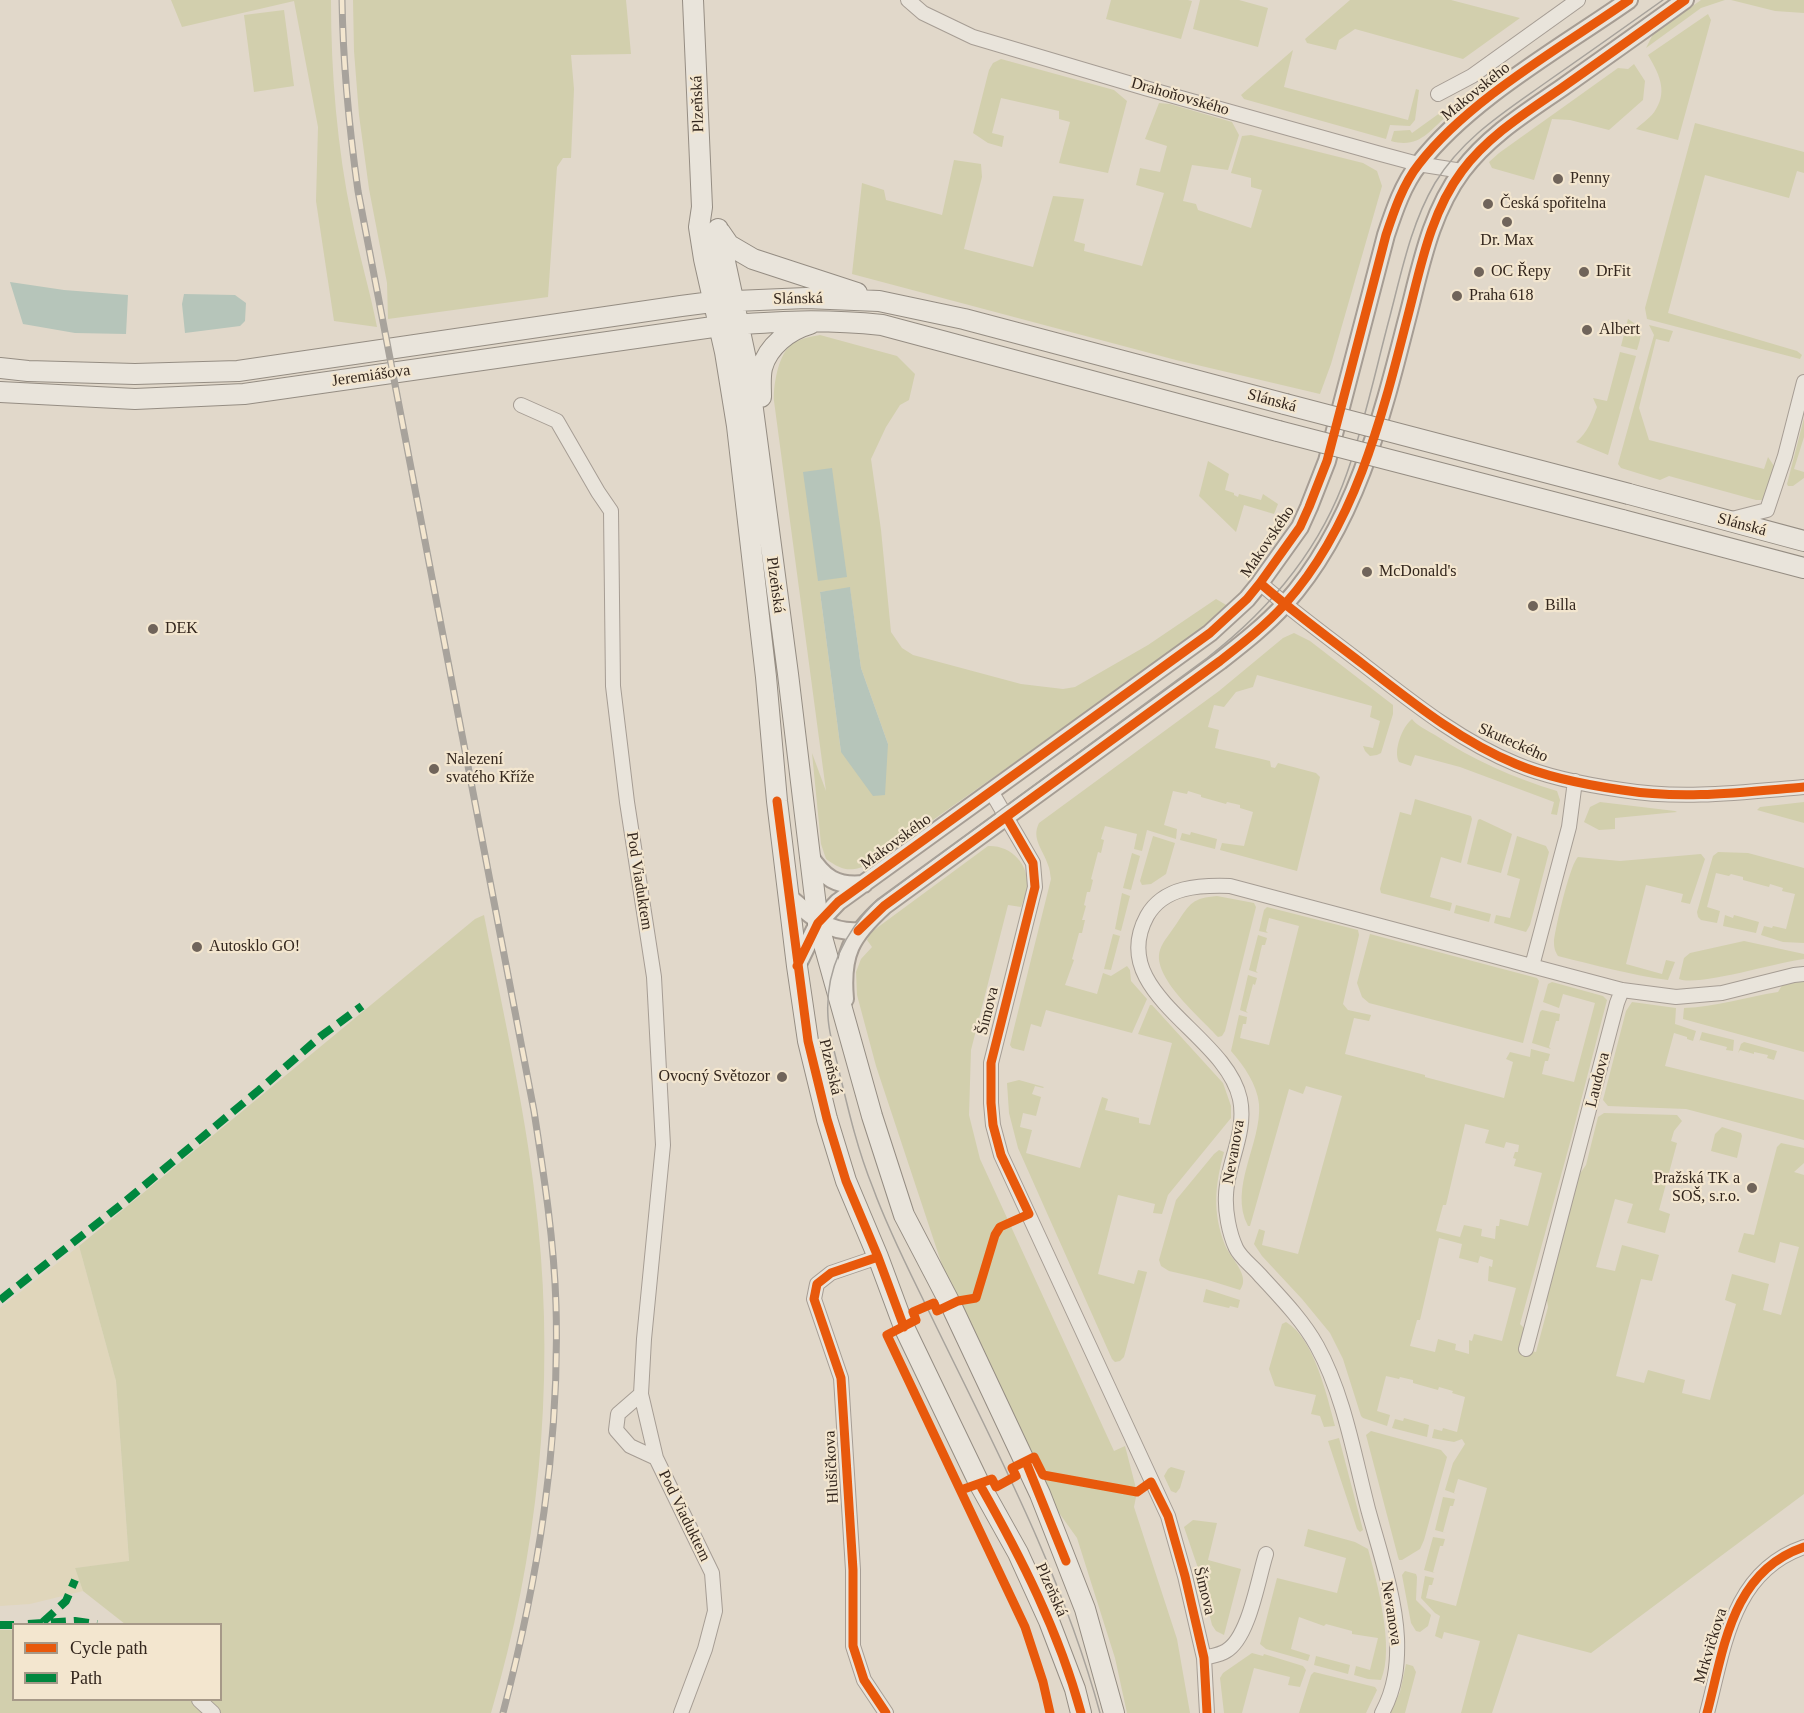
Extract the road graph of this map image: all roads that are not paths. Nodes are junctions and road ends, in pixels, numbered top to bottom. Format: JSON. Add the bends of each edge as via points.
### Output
{"nodes":[{"id":1,"x":693,"y":0,"type":"edge"},
{"id":2,"x":908,"y":0,"type":"edge"},
{"id":3,"x":1578,"y":0,"type":"edge"},
{"id":4,"x":1629,"y":0,"type":"edge"},
{"id":5,"x":1685,"y":0,"type":"edge"},
{"id":6,"x":1438,"y":94,"type":"dead end"},
{"id":7,"x":1418,"y":164,"type":"junction"},
{"id":8,"x":1462,"y":171,"type":"junction"},
{"id":9,"x":702,"y":207,"type":"junction"},
{"id":10,"x":718,"y":229,"type":"junction"},
{"id":11,"x":734,"y":301,"type":"junction"},
{"id":12,"x":879,"y":301,"type":"junction"},
{"id":13,"x":712,"y":302,"type":"junction"},
{"id":14,"x":824,"y":320,"type":"junction"},
{"id":15,"x":729,"y":325,"type":"junction"},
{"id":16,"x":0,"y":368,"type":"edge"},
{"id":17,"x":1804,"y":382,"type":"edge"},
{"id":18,"x":0,"y":392,"type":"edge"},
{"id":19,"x":521,"y":405,"type":"dead end"},
{"id":20,"x":760,"y":462,"type":"junction"},
{"id":21,"x":1726,"y":520,"type":"junction"},
{"id":22,"x":1804,"y":541,"type":"edge"},
{"id":23,"x":1804,"y":568,"type":"edge"},
{"id":24,"x":1260,"y":583,"type":"junction"},
{"id":25,"x":1285,"y":604,"type":"junction"},
{"id":26,"x":1575,"y":781,"type":"junction"},
{"id":27,"x":1804,"y":787,"type":"edge"},
{"id":28,"x":991,"y":791,"type":"junction"},
{"id":29,"x":1007,"y":818,"type":"junction"},
{"id":30,"x":809,"y":855,"type":"junction"},
{"id":31,"x":864,"y":884,"type":"junction"},
{"id":32,"x":789,"y":897,"type":"junction"},
{"id":33,"x":818,"y":923,"type":"junction"},
{"id":34,"x":858,"y":932,"type":"junction"},
{"id":35,"x":797,"y":966,"type":"junction"},
{"id":36,"x":1532,"y":966,"type":"junction"},
{"id":37,"x":1804,"y":974,"type":"edge"},
{"id":38,"x":1622,"y":990,"type":"junction"},
{"id":39,"x":847,"y":1024,"type":"junction"},
{"id":40,"x":878,"y":1257,"type":"junction"},
{"id":41,"x":1526,"y":1349,"type":"dead end"},
{"id":42,"x":641,"y":1394,"type":"junction"},
{"id":43,"x":656,"y":1458,"type":"junction"},
{"id":44,"x":1804,"y":1547,"type":"edge"},
{"id":45,"x":1266,"y":1554,"type":"dead end"},
{"id":46,"x":1204,"y":1658,"type":"junction"},
{"id":47,"x":199,"y":1701,"type":"edge"},
{"id":48,"x":213,"y":1713,"type":"edge"},
{"id":49,"x":681,"y":1713,"type":"edge"},
{"id":50,"x":886,"y":1713,"type":"edge"},
{"id":51,"x":1081,"y":1713,"type":"edge"},
{"id":52,"x":1114,"y":1713,"type":"edge"},
{"id":53,"x":1207,"y":1713,"type":"edge"},
{"id":54,"x":1382,"y":1713,"type":"edge"},
{"id":55,"x":1707,"y":1713,"type":"edge"}],
"edges":[{"from":1,"to":9,"type":"main road","name":"Plzeňská"},
{"from":2,"to":7,"type":"street","name":"Drahoňovského","via":[[923,13],[973,37]]},
{"from":3,"to":6,"type":"street","via":[[1473,76]]},
{"from":4,"to":7,"type":"street","name":"Makovského","via":[[1498,90],[1456,124]]},
{"from":5,"to":8,"type":"street","via":[[1490,138]]},
{"from":7,"to":8,"type":"street","name":"Drahoňovského"},
{"from":7,"to":24,"type":"street","name":"Makovského","via":[[1386,235],[1323,471],[1300,527]]},
{"from":8,"to":25,"type":"street","via":[[1431,230],[1383,414],[1350,500],[1311,571]]},
{"from":9,"to":10,"type":"main road","name":"Plzeňská"},
{"from":9,"to":13,"type":"main road","name":"Plzeňská","via":[[699,227]]},
{"from":10,"to":11,"type":"main road","name":"Plzeňská"},
{"from":10,"to":12,"type":"main road","via":[[729,245],[753,259]]},
{"from":11,"to":12,"type":"main road","name":"Slánská"},
{"from":11,"to":13,"type":"main road"},
{"from":11,"to":15,"type":"main road","name":"Plzeňská"},
{"from":12,"to":21,"type":"main road","name":"Slánská","bridge":true,"via":[[964,319]]},
{"from":13,"to":15,"type":"main road","name":"Plzeňská"},
{"from":13,"to":16,"type":"main road","name":"Jeremiášova","via":[[238,371],[135,374]]},
{"from":14,"to":15,"type":"main road","name":"Slánská"},
{"from":14,"to":20,"type":"main road","via":[[788,334],[766,358],[761,372]]},
{"from":14,"to":23,"type":"main road","name":"Slánská","bridge":true,"via":[[882,326]]},
{"from":15,"to":18,"type":"main road","name":"Jeremiášova","via":[[244,394],[135,399]]},
{"from":15,"to":20,"type":"main road","name":"Plzeňská","via":[[747,363]]},
{"from":15,"to":32,"type":"main road","name":"Plzeňská"},
{"from":17,"to":21,"type":"street","via":[[1767,510]]},
{"from":19,"to":42,"type":"street","name":"Pod Viaduktem","via":[[557,421],[611,511],[613,686],[654,977],[663,1145]]},
{"from":20,"to":30,"type":"main road","name":"Plzeňská"},
{"from":21,"to":22,"type":"main road","name":"Slánská"},
{"from":24,"to":25,"type":"street","name":"Skuteckého"},
{"from":24,"to":28,"type":"street","name":"Makovského","via":[[1210,633]]},
{"from":25,"to":26,"type":"street","name":"Skuteckého","via":[[1409,701],[1466,738],[1516,764]]},
{"from":25,"to":29,"type":"street","via":[[1220,661]]},
{"from":26,"to":27,"type":"street","name":"Skuteckého","via":[[1623,791],[1682,795]]},
{"from":26,"to":36,"type":"street","via":[[1569,827]]},
{"from":28,"to":29,"type":"street","name":"Šímova"},
{"from":28,"to":31,"type":"street","name":"Makovského"},
{"from":29,"to":34,"type":"street","via":[[884,906]]},
{"from":29,"to":46,"type":"street","name":"Šímova","via":[[1033,863],[1035,887],[990,1063],[993,1125],[1001,1155],[1168,1516]]},
{"from":30,"to":31,"type":"street","via":[[820,872],[835,881]]},
{"from":30,"to":33,"type":"main road","name":"Plzeňská"},
{"from":31,"to":33,"type":"street","name":"Makovského","via":[[838,902]]},
{"from":32,"to":33,"type":"street"},
{"from":32,"to":35,"type":"main road","name":"Plzeňská"},
{"from":33,"to":34,"type":"street"},
{"from":33,"to":35,"type":"street","name":"Makovského"},
{"from":33,"to":39,"type":"main road","name":"Plzeňská"},
{"from":34,"to":39,"type":"street","via":[[844,965]]},
{"from":35,"to":40,"type":"main road","name":"Plzeňská","via":[[808,1041],[827,1119],[846,1181]]},
{"from":36,"to":38,"type":"street","name":"Nevanova"},
{"from":36,"to":54,"type":"street","name":"Nevanova","via":[[1230,886],[1189,887],[1163,898],[1140,932],[1138,953],[1143,973],[1165,1004],[1229,1072],[1240,1099],[1242,1125],[1226,1195],[1236,1250],[1287,1305],[1317,1345],[1337,1391],[1397,1634],[1395,1680]]},
{"from":37,"to":38,"type":"street","via":[[1722,993],[1676,997]]},
{"from":38,"to":41,"type":"street","name":"Laudova"},
{"from":39,"to":52,"type":"main road","name":"Plzeňská","via":[[904,1215],[1040,1494],[1085,1609]]},
{"from":40,"to":50,"type":"street","name":"Hlušičkova","via":[[831,1273],[817,1284],[814,1299],[841,1378],[853,1646],[864,1680]]},
{"from":40,"to":51,"type":"main road","name":"Plzeňská","via":[[909,1338],[1049,1621]]},
{"from":42,"to":43,"type":"street","name":"Pod Viaduktem"},
{"from":42,"to":43,"type":"street","name":"Pod Viaduktem","via":[[618,1414],[616,1430],[630,1446]]},
{"from":43,"to":49,"type":"street","name":"Pod Viaduktem","via":[[712,1573],[715,1611]]},
{"from":44,"to":55,"type":"street","name":"Mrkvičkova","via":[[1770,1564],[1748,1588],[1735,1613]]},
{"from":45,"to":46,"type":"street","via":[[1244,1631],[1225,1652]]},
{"from":46,"to":53,"type":"street","name":"Šímova"},
{"from":47,"to":48,"type":"street"}]}
